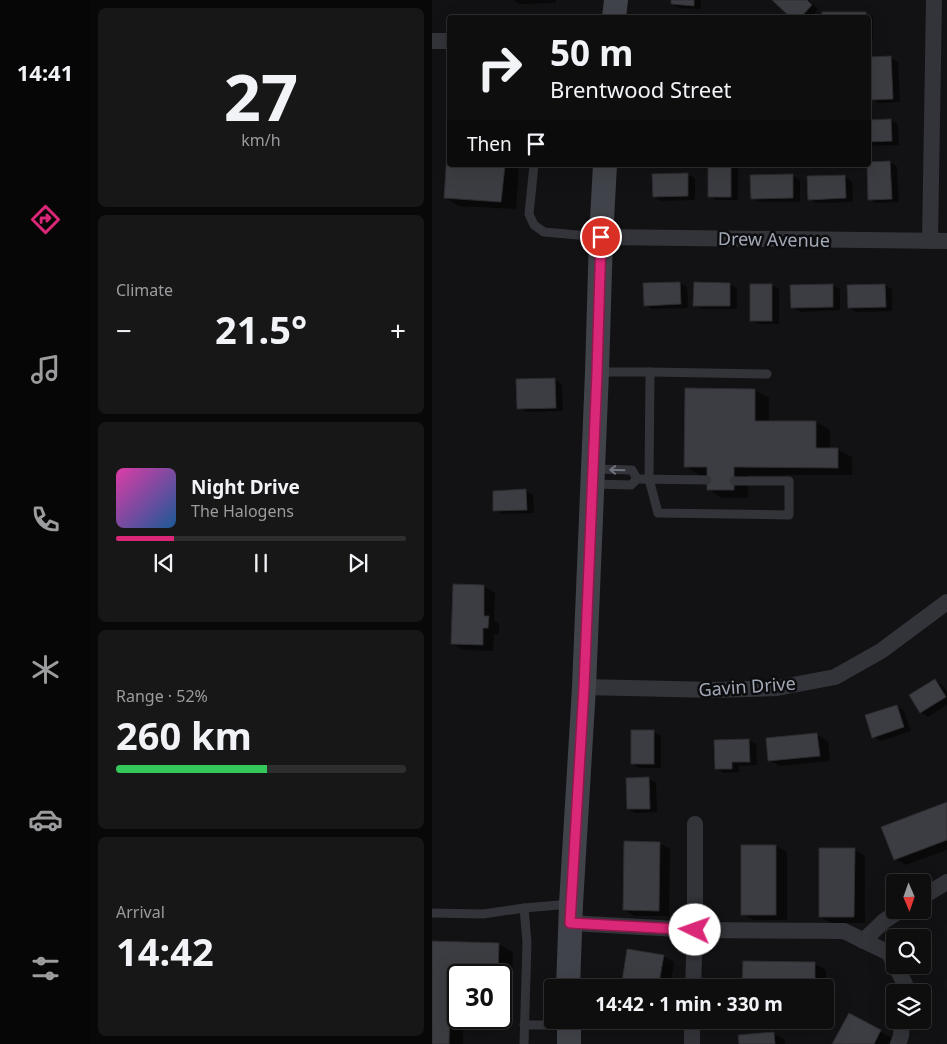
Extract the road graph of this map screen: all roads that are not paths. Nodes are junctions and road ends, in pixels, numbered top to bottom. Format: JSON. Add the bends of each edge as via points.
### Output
{"nodes":[{"id":1,"x":616,"y":0,"type":"edge"},
{"id":2,"x":934,"y":0,"type":"edge"},
{"id":3,"x":614,"y":15,"type":"edge"},
{"id":4,"x":432,"y":41,"type":"edge"},
{"id":5,"x":447,"y":41,"type":"edge"},
{"id":6,"x":534,"y":167,"type":"edge"},
{"id":7,"x":605,"y":167,"type":"edge"},
{"id":8,"x":601,"y":237,"type":"junction"},
{"id":9,"x":938,"y":241,"type":"edge"},
{"id":10,"x":597,"y":372,"type":"junction"},
{"id":11,"x":650,"y":372,"type":"junction"},
{"id":12,"x":767,"y":374,"type":"dead end"},
{"id":13,"x":592,"y":476,"type":"junction"},
{"id":14,"x":637,"y":478,"type":"junction"},
{"id":15,"x":649,"y":479,"type":"junction"},
{"id":16,"x":707,"y":480,"type":"dead end"},
{"id":17,"x":734,"y":480,"type":"dead end"},
{"id":18,"x":946,"y":602,"type":"edge"},
{"id":19,"x":584,"y":687,"type":"junction"},
{"id":20,"x":695,"y":824,"type":"dead end"},
{"id":21,"x":946,"y":882,"type":"edge"},
{"id":22,"x":931,"y":891,"type":"edge"},
{"id":23,"x":524,"y":908,"type":"junction"},
{"id":24,"x":432,"y":913,"type":"edge"},
{"id":25,"x":571,"y":914,"type":"junction"},
{"id":26,"x":887,"y":919,"type":"edge"},
{"id":27,"x":695,"y":930,"type":"junction"},
{"id":28,"x":864,"y":941,"type":"junction"},
{"id":29,"x":886,"y":952,"type":"edge"},
{"id":30,"x":568,"y":979,"type":"edge"},
{"id":31,"x":693,"y":979,"type":"edge"},
{"id":32,"x":524,"y":1025,"type":"junction"},
{"id":33,"x":692,"y":1029,"type":"edge"},
{"id":34,"x":901,"y":1029,"type":"edge"},
{"id":35,"x":569,"y":1030,"type":"edge"},
{"id":36,"x":524,"y":1044,"type":"edge"},
{"id":37,"x":692,"y":1044,"type":"edge"},
{"id":38,"x":898,"y":1044,"type":"edge"}],
"edges":[{"from":1,"to":3,"type":"main road"},
{"from":2,"to":9,"type":"street"},
{"from":4,"to":5,"type":"street"},
{"from":6,"to":8,"type":"lane","via":[[529,214],[534,226],[544,232]]},
{"from":7,"to":8,"type":"main road"},
{"from":8,"to":9,"type":"street","name":"Drew Avenue"},
{"from":8,"to":10,"type":"main road"},
{"from":10,"to":11,"type":"lane"},
{"from":10,"to":13,"type":"main road"},
{"from":11,"to":12,"type":"lane"},
{"from":11,"to":15,"type":"lane"},
{"from":14,"to":13,"type":"lane","one_way":true,"via":[[632,470]]},
{"from":13,"to":14,"type":"lane","via":[[631,486]]},
{"from":13,"to":19,"type":"main road"},
{"from":14,"to":15,"type":"lane"},
{"from":15,"to":16,"type":"lane"},
{"from":15,"to":17,"type":"lane","via":[[658,513],[788,515],[789,481]]},
{"from":18,"to":19,"type":"street","name":"Gavin Drive","via":[[881,651],[835,677],[777,688]]},
{"from":19,"to":25,"type":"main road"},
{"from":20,"to":27,"type":"street"},
{"from":21,"to":22,"type":"street"},
{"from":23,"to":24,"type":"lane","via":[[483,914]]},
{"from":23,"to":25,"type":"lane"},
{"from":23,"to":32,"type":"lane","via":[[527,943]]},
{"from":25,"to":27,"type":"street"},
{"from":25,"to":30,"type":"main road"},
{"from":26,"to":28,"type":"street"},
{"from":27,"to":28,"type":"street","via":[[844,931]]},
{"from":27,"to":31,"type":"street"},
{"from":28,"to":29,"type":"street"},
{"from":32,"to":35,"type":"lane"},
{"from":32,"to":36,"type":"lane"},
{"from":33,"to":37,"type":"street"},
{"from":34,"to":38,"type":"street"}]}
